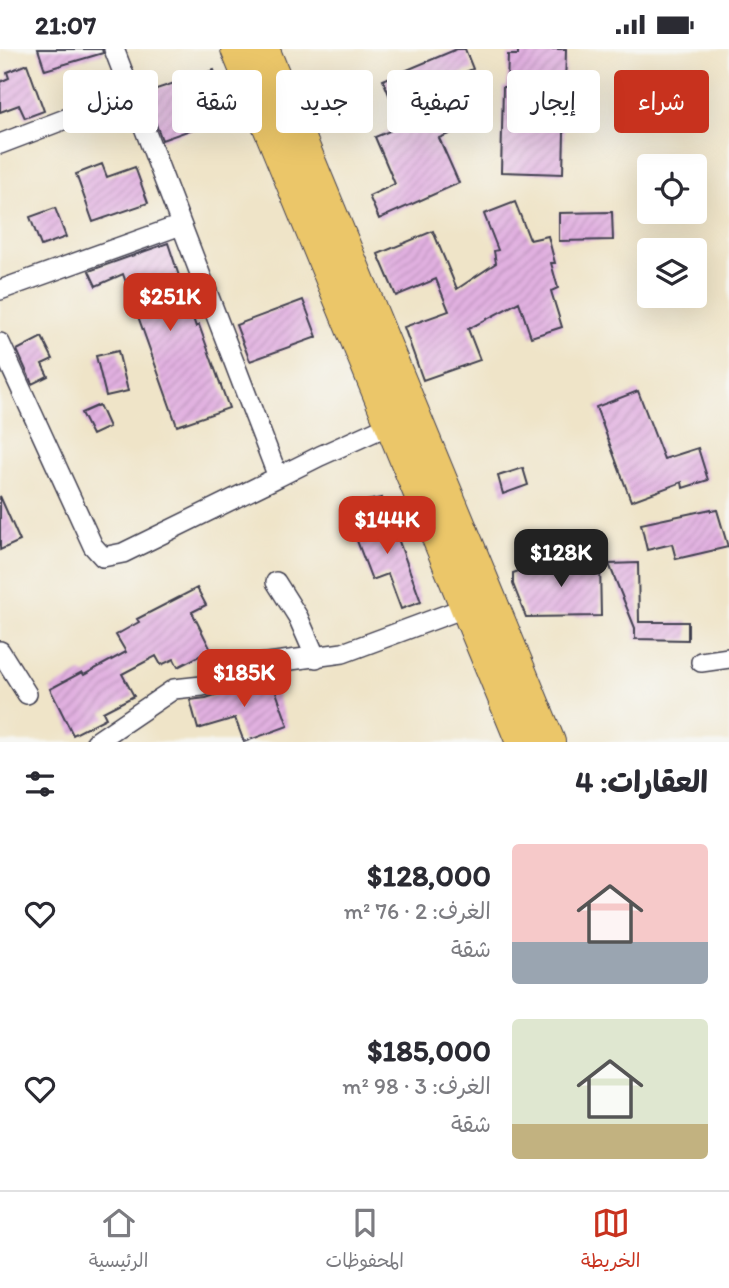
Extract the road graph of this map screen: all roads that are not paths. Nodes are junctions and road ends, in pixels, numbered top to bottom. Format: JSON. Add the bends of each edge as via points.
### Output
{"nodes":[{"id":1,"x":114,"y":49,"type":"edge"},
{"id":2,"x":237,"y":49,"type":"edge"},
{"id":3,"x":263,"y":49,"type":"edge"},
{"id":4,"x":122,"y":70,"type":"edge"},
{"id":5,"x":63,"y":120,"type":"edge"},
{"id":6,"x":146,"y":133,"type":"edge"},
{"id":7,"x":0,"y":144,"type":"edge"},
{"id":8,"x":181,"y":225,"type":"junction"},
{"id":9,"x":0,"y":290,"type":"edge"},
{"id":10,"x":0,"y":342,"type":"edge"},
{"id":11,"x":391,"y":424,"type":"junction"},
{"id":12,"x":278,"y":477,"type":"junction"},
{"id":13,"x":276,"y":582,"type":"dead end"},
{"id":14,"x":467,"y":607,"type":"junction"},
{"id":15,"x":0,"y":651,"type":"edge"},
{"id":16,"x":316,"y":658,"type":"junction"},
{"id":17,"x":729,"y":658,"type":"edge"},
{"id":18,"x":701,"y":662,"type":"dead end"},
{"id":19,"x":27,"y":694,"type":"dead end"},
{"id":20,"x":96,"y":742,"type":"edge"},
{"id":21,"x":522,"y":742,"type":"edge"},
{"id":22,"x":549,"y":742,"type":"edge"}],
"edges":[{"from":1,"to":4,"type":"street"},
{"from":2,"to":11,"type":"main road"},
{"from":3,"to":22,"type":"main road"},
{"from":5,"to":7,"type":"street"},
{"from":6,"to":8,"type":"street"},
{"from":8,"to":9,"type":"street"},
{"from":8,"to":12,"type":"street"},
{"from":10,"to":12,"type":"street","via":[[93,546],[103,557],[123,553]]},
{"from":11,"to":12,"type":"street"},
{"from":11,"to":14,"type":"main road"},
{"from":13,"to":16,"type":"street"},
{"from":14,"to":16,"type":"street","via":[[343,653]]},
{"from":14,"to":21,"type":"main road"},
{"from":15,"to":19,"type":"street"},
{"from":16,"to":20,"type":"street","via":[[253,665],[202,686],[174,689]]},
{"from":17,"to":18,"type":"street"}]}
